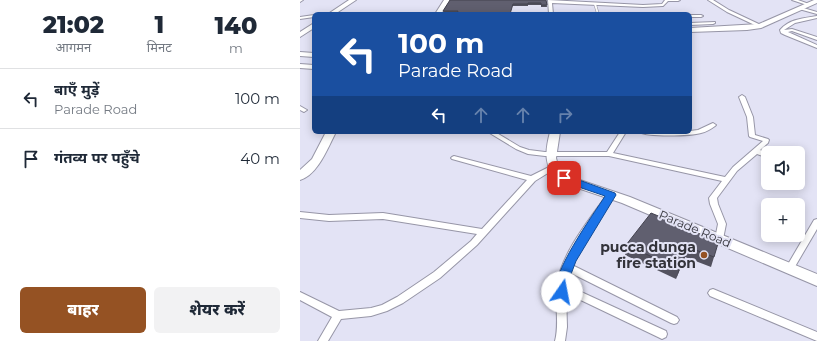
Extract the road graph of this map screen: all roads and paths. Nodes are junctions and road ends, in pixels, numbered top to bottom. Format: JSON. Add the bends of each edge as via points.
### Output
{"nodes":[{"id":1,"x":353,"y":0,"type":"edge"},
{"id":2,"x":447,"y":0,"type":"edge"},
{"id":3,"x":678,"y":0,"type":"edge"},
{"id":4,"x":710,"y":0,"type":"edge"},
{"id":5,"x":794,"y":0,"type":"edge"},
{"id":6,"x":550,"y":1,"type":"edge"},
{"id":7,"x":583,"y":1,"type":"edge"},
{"id":8,"x":817,"y":1,"type":"edge"},
{"id":9,"x":595,"y":4,"type":"junction"},
{"id":10,"x":807,"y":4,"type":"junction"},
{"id":11,"x":800,"y":8,"type":"junction"},
{"id":12,"x":334,"y":12,"type":"edge"},
{"id":13,"x":439,"y":12,"type":"edge"},
{"id":14,"x":551,"y":12,"type":"edge"},
{"id":15,"x":597,"y":12,"type":"edge"},
{"id":16,"x":817,"y":13,"type":"edge"},
{"id":17,"x":312,"y":16,"type":"edge"},
{"id":18,"x":692,"y":16,"type":"edge"},
{"id":19,"x":701,"y":16,"type":"dead end"},
{"id":20,"x":817,"y":17,"type":"edge"},
{"id":21,"x":300,"y":18,"type":"edge"},
{"id":22,"x":692,"y":24,"type":"edge"},
{"id":23,"x":713,"y":24,"type":"dead end"},
{"id":24,"x":312,"y":26,"type":"edge"},
{"id":25,"x":761,"y":26,"type":"junction"},
{"id":26,"x":692,"y":30,"type":"edge"},
{"id":27,"x":783,"y":32,"type":"junction"},
{"id":28,"x":300,"y":35,"type":"edge"},
{"id":29,"x":817,"y":39,"type":"edge"},
{"id":30,"x":817,"y":47,"type":"edge"},
{"id":31,"x":300,"y":54,"type":"edge"},
{"id":32,"x":312,"y":55,"type":"edge"},
{"id":33,"x":300,"y":66,"type":"edge"},
{"id":34,"x":312,"y":67,"type":"edge"},
{"id":35,"x":742,"y":97,"type":"dead end"},
{"id":36,"x":713,"y":125,"type":"dead end"},
{"id":37,"x":692,"y":132,"type":"edge"},
{"id":38,"x":330,"y":134,"type":"edge"},
{"id":39,"x":495,"y":134,"type":"edge"},
{"id":40,"x":554,"y":134,"type":"edge"},
{"id":41,"x":622,"y":134,"type":"edge"},
{"id":42,"x":756,"y":151,"type":"junction"},
{"id":43,"x":552,"y":152,"type":"junction"},
{"id":44,"x":761,"y":153,"type":"edge"},
{"id":45,"x":609,"y":154,"type":"junction"},
{"id":46,"x":454,"y":158,"type":"dead end"},
{"id":47,"x":553,"y":168,"type":"junction"},
{"id":48,"x":300,"y":176,"type":"edge"},
{"id":49,"x":532,"y":178,"type":"junction"},
{"id":50,"x":572,"y":180,"type":"junction"},
{"id":51,"x":726,"y":180,"type":"junction"},
{"id":52,"x":611,"y":195,"type":"junction"},
{"id":53,"x":300,"y":215,"type":"edge"},
{"id":54,"x":817,"y":222,"type":"edge"},
{"id":55,"x":484,"y":232,"type":"junction"},
{"id":56,"x":719,"y":239,"type":"junction"},
{"id":57,"x":568,"y":267,"type":"junction"},
{"id":58,"x":790,"y":268,"type":"junction"},
{"id":59,"x":817,"y":280,"type":"edge"},
{"id":60,"x":562,"y":287,"type":"junction"},
{"id":61,"x":713,"y":293,"type":"dead end"},
{"id":62,"x":300,"y":296,"type":"edge"},
{"id":63,"x":338,"y":315,"type":"junction"},
{"id":64,"x":674,"y":320,"type":"dead end"},
{"id":65,"x":662,"y":334,"type":"dead end"},
{"id":66,"x":817,"y":337,"type":"edge"},
{"id":67,"x":323,"y":341,"type":"edge"},
{"id":68,"x":560,"y":341,"type":"edge"}],
"edges":[{"from":1,"to":12,"type":"main road"},
{"from":2,"to":13,"type":"main road"},
{"from":3,"to":9,"type":"street","via":[[666,0],[663,6],[644,8]]},
{"from":4,"to":25,"type":"street"},
{"from":5,"to":10,"type":"street"},
{"from":6,"to":7,"type":"street"},
{"from":6,"to":14,"type":"street"},
{"from":7,"to":9,"type":"street"},
{"from":8,"to":10,"type":"main road"},
{"from":9,"to":15,"type":"lane"},
{"from":10,"to":11,"type":"main road"},
{"from":11,"to":16,"type":"street"},
{"from":11,"to":25,"type":"main road"},
{"from":17,"to":21,"type":"street"},
{"from":18,"to":19,"type":"street"},
{"from":20,"to":27,"type":"street","via":[[793,22],[782,28]]},
{"from":22,"to":23,"type":"street"},
{"from":24,"to":28,"type":"main road"},
{"from":25,"to":26,"type":"main road"},
{"from":27,"to":29,"type":"street","via":[[792,30]]},
{"from":27,"to":30,"type":"street"},
{"from":31,"to":32,"type":"main road"},
{"from":33,"to":34,"type":"street"},
{"from":35,"to":42,"type":"street","via":[[750,117],[752,136],[766,140]]},
{"from":36,"to":37,"type":"street","via":[[703,131]]},
{"from":38,"to":48,"type":"main road","via":[[316,161]]},
{"from":39,"to":43,"type":"street","via":[[524,150]]},
{"from":40,"to":43,"type":"main road"},
{"from":41,"to":45,"type":"street"},
{"from":42,"to":44,"type":"street"},
{"from":42,"to":51,"type":"street"},
{"from":43,"to":45,"type":"street"},
{"from":43,"to":47,"type":"main road"},
{"from":43,"to":50,"type":"main road","name":"Parade Road","via":[[558,167]]},
{"from":45,"to":51,"type":"street"},
{"from":46,"to":49,"type":"street"},
{"from":47,"to":49,"type":"street"},
{"from":47,"to":50,"type":"main road","name":"Parade Road","via":[[560,176]]},
{"from":49,"to":55,"type":"street"},
{"from":50,"to":52,"type":"main road","name":"Parade Road"},
{"from":51,"to":56,"type":"street","via":[[713,198],[722,224]]},
{"from":52,"to":56,"type":"main road","name":"Parade Road"},
{"from":52,"to":57,"type":"street"},
{"from":53,"to":55,"type":"street","via":[[329,218],[383,216]]},
{"from":54,"to":58,"type":"street"},
{"from":55,"to":63,"type":"street","via":[[437,275],[400,300],[371,312]]},
{"from":56,"to":58,"type":"main road","name":"Parade Road"},
{"from":57,"to":60,"type":"street"},
{"from":57,"to":64,"type":"street"},
{"from":58,"to":59,"type":"main road","name":"Parade Road"},
{"from":60,"to":65,"type":"street"},
{"from":60,"to":68,"type":"street","via":[[563,327]]},
{"from":61,"to":66,"type":"street"},
{"from":62,"to":63,"type":"street"},
{"from":63,"to":67,"type":"street"}]}
